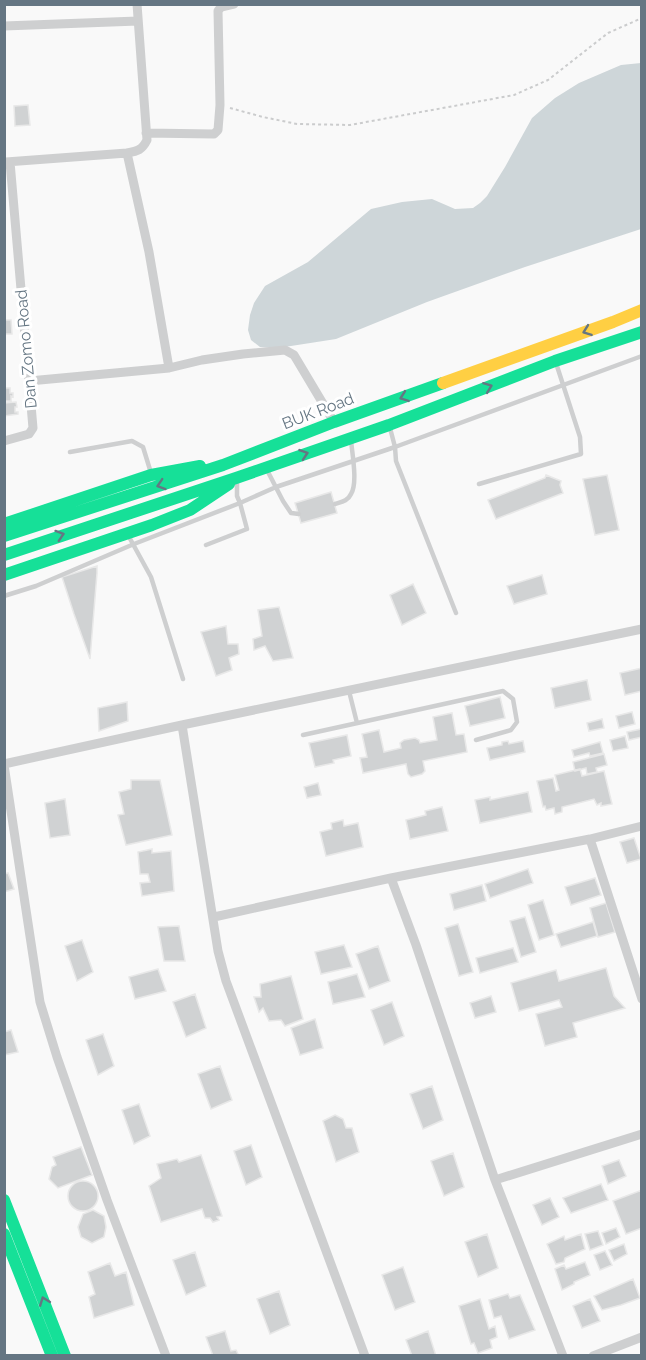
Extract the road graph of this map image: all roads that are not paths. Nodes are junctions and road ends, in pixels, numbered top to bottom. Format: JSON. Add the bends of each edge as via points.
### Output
{"nodes":[{"id":1,"x":137,"y":4,"type":"edge"},
{"id":2,"x":234,"y":4,"type":"edge"},
{"id":3,"x":138,"y":21,"type":"junction"},
{"id":4,"x":4,"y":26,"type":"edge"},
{"id":5,"x":146,"y":133,"type":"junction"},
{"id":6,"x":127,"y":153,"type":"junction"},
{"id":7,"x":7,"y":162,"type":"edge"},
{"id":8,"x":642,"y":310,"type":"edge"},
{"id":9,"x":642,"y":332,"type":"edge"},
{"id":10,"x":642,"y":356,"type":"edge"},
{"id":11,"x":555,"y":361,"type":"junction"},
{"id":12,"x":169,"y":368,"type":"junction"},
{"id":13,"x":29,"y":381,"type":"junction"},
{"id":14,"x":563,"y":384,"type":"junction"},
{"id":15,"x":334,"y":422,"type":"junction"},
{"id":16,"x":389,"y":425,"type":"junction"},
{"id":17,"x":351,"y":437,"type":"junction"},
{"id":18,"x":4,"y":441,"type":"edge"},
{"id":19,"x":395,"y":447,"type":"junction"},
{"id":20,"x":70,"y":452,"type":"dead end"},
{"id":21,"x":352,"y":462,"type":"junction"},
{"id":22,"x":223,"y":465,"type":"junction"},
{"id":23,"x":266,"y":467,"type":"junction"},
{"id":24,"x":151,"y":475,"type":"junction"},
{"id":25,"x":237,"y":478,"type":"junction"},
{"id":26,"x":479,"y":484,"type":"dead end"},
{"id":27,"x":276,"y":487,"type":"junction"},
{"id":28,"x":240,"y":504,"type":"junction"},
{"id":29,"x":335,"y":504,"type":"dead end"},
{"id":30,"x":299,"y":514,"type":"dead end"},
{"id":31,"x":4,"y":524,"type":"edge"},
{"id":32,"x":4,"y":536,"type":"edge"},
{"id":33,"x":130,"y":538,"type":"junction"},
{"id":34,"x":206,"y":545,"type":"dead end"},
{"id":35,"x":4,"y":555,"type":"edge"},
{"id":36,"x":4,"y":576,"type":"edge"},
{"id":37,"x":4,"y":596,"type":"edge"},
{"id":38,"x":456,"y":613,"type":"dead end"},
{"id":39,"x":642,"y":629,"type":"edge"},
{"id":40,"x":183,"y":679,"type":"dead end"},
{"id":41,"x":349,"y":691,"type":"junction"},
{"id":42,"x":357,"y":723,"type":"junction"},
{"id":43,"x":182,"y":725,"type":"junction"},
{"id":44,"x":303,"y":735,"type":"dead end"},
{"id":45,"x":476,"y":740,"type":"dead end"},
{"id":46,"x":4,"y":764,"type":"edge"},
{"id":47,"x":642,"y":826,"type":"edge"},
{"id":48,"x":590,"y":839,"type":"junction"},
{"id":49,"x":391,"y":878,"type":"junction"},
{"id":50,"x":214,"y":917,"type":"junction"},
{"id":51,"x":642,"y":999,"type":"edge"},
{"id":52,"x":642,"y":1134,"type":"edge"},
{"id":53,"x":495,"y":1180,"type":"junction"},
{"id":54,"x":4,"y":1200,"type":"edge"},
{"id":55,"x":4,"y":1234,"type":"edge"},
{"id":56,"x":642,"y":1337,"type":"edge"},
{"id":57,"x":52,"y":1356,"type":"edge"},
{"id":58,"x":65,"y":1356,"type":"edge"},
{"id":59,"x":166,"y":1356,"type":"edge"},
{"id":60,"x":364,"y":1356,"type":"edge"},
{"id":61,"x":563,"y":1356,"type":"edge"},
{"id":62,"x":593,"y":1356,"type":"edge"}],
"edges":[{"from":1,"to":3,"type":"street"},
{"from":2,"to":5,"type":"street","via":[[218,11],[218,130],[214,134]]},
{"from":3,"to":4,"type":"street"},
{"from":3,"to":5,"type":"street"},
{"from":5,"to":6,"type":"street","via":[[144,147]]},
{"from":6,"to":7,"type":"street"},
{"from":6,"to":12,"type":"street"},
{"from":7,"to":13,"type":"street","name":"Dan Zomo Road"},
{"from":8,"to":15,"type":"main road","name":"BUK Road","one_way":true},
{"from":9,"to":11,"type":"main road"},
{"from":10,"to":14,"type":"lane"},
{"from":11,"to":14,"type":"lane"},
{"from":16,"to":11,"type":"main road","one_way":true},
{"from":12,"to":13,"type":"street"},
{"from":12,"to":15,"type":"street","via":[[243,354],[288,351],[294,354]]},
{"from":13,"to":18,"type":"street","name":"Dan Zomo Road","via":[[33,428],[29,434]]},
{"from":14,"to":19,"type":"lane"},
{"from":14,"to":26,"type":"lane","via":[[580,437],[581,454]]},
{"from":15,"to":22,"type":"main road","name":"BUK Road"},
{"from":16,"to":17,"type":"main road"},
{"from":16,"to":19,"type":"lane"},
{"from":17,"to":21,"type":"lane"},
{"from":23,"to":17,"type":"main road","one_way":true},
{"from":19,"to":21,"type":"lane"},
{"from":19,"to":38,"type":"lane","via":[[396,461]]},
{"from":20,"to":24,"type":"lane","via":[[132,441],[143,447]]},
{"from":21,"to":27,"type":"lane"},
{"from":21,"to":29,"type":"lane","via":[[352,493],[346,501]]},
{"from":22,"to":24,"type":"main road"},
{"from":22,"to":32,"type":"main road","name":"BUK Road","one_way":true},
{"from":23,"to":25,"type":"main road"},
{"from":23,"to":27,"type":"lane"},
{"from":24,"to":31,"type":"main road"},
{"from":25,"to":28,"type":"lane"},
{"from":25,"to":33,"type":"main road","via":[[190,510]]},
{"from":35,"to":25,"type":"main road","one_way":true},
{"from":27,"to":28,"type":"lane"},
{"from":27,"to":30,"type":"lane","via":[[291,513]]},
{"from":28,"to":33,"type":"lane"},
{"from":28,"to":34,"type":"lane","via":[[247,529]]},
{"from":33,"to":36,"type":"main road"},
{"from":33,"to":37,"type":"lane","via":[[36,586]]},
{"from":33,"to":40,"type":"lane","via":[[151,577]]},
{"from":39,"to":41,"type":"street"},
{"from":41,"to":42,"type":"lane"},
{"from":41,"to":43,"type":"street"},
{"from":42,"to":44,"type":"lane"},
{"from":42,"to":45,"type":"lane","via":[[503,691],[513,699],[517,722],[511,730]]},
{"from":43,"to":46,"type":"street"},
{"from":43,"to":50,"type":"street"},
{"from":46,"to":59,"type":"street","via":[[40,1002],[95,1167]]},
{"from":47,"to":48,"type":"street"},
{"from":48,"to":49,"type":"street"},
{"from":48,"to":51,"type":"street"},
{"from":49,"to":50,"type":"street"},
{"from":49,"to":53,"type":"street"},
{"from":50,"to":60,"type":"street","via":[[226,981]]},
{"from":52,"to":53,"type":"street"},
{"from":53,"to":61,"type":"street"},
{"from":58,"to":54,"type":"main road","one_way":true},
{"from":55,"to":57,"type":"main road"},
{"from":56,"to":62,"type":"street"}]}
